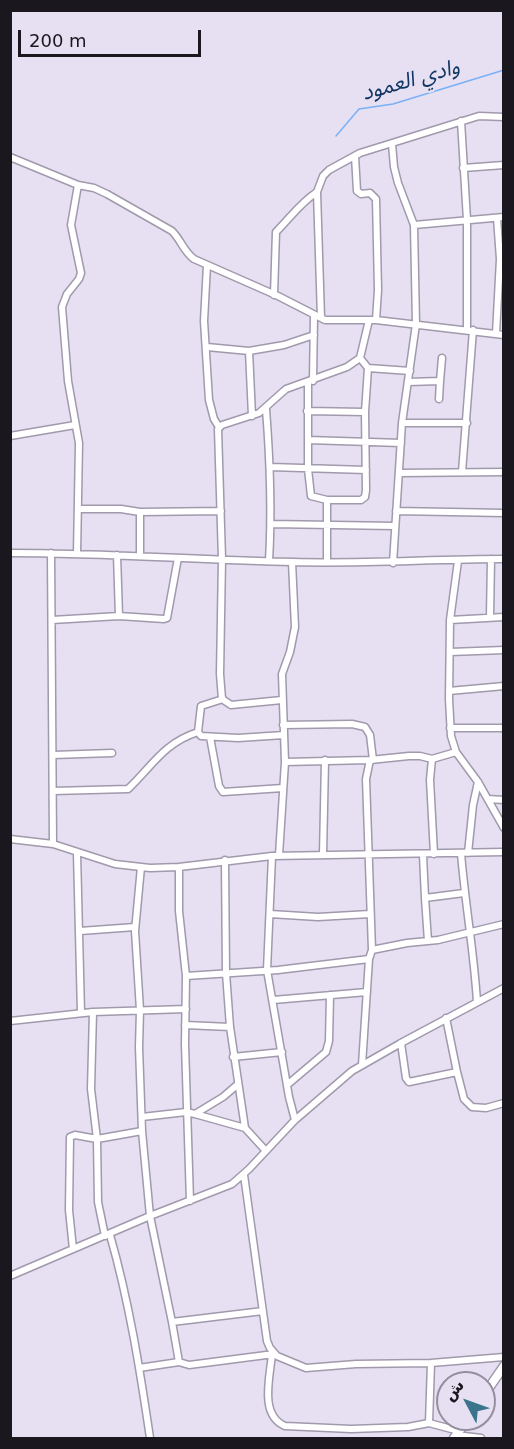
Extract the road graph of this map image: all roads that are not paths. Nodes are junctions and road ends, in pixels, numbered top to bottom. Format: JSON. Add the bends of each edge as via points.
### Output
{"nodes":[{"id":1,"x":503,"y":115,"type":"edge"},
{"id":2,"x":461,"y":122,"type":"junction"},
{"id":3,"x":392,"y":144,"type":"junction"},
{"id":4,"x":355,"y":156,"type":"junction"},
{"id":5,"x":10,"y":157,"type":"edge"},
{"id":6,"x":504,"y":165,"type":"edge"},
{"id":7,"x":463,"y":168,"type":"junction"},
{"id":8,"x":78,"y":185,"type":"junction"},
{"id":9,"x":317,"y":192,"type":"junction"},
{"id":10,"x":500,"y":217,"type":"edge"},
{"id":11,"x":466,"y":220,"type":"junction"},
{"id":12,"x":414,"y":225,"type":"junction"},
{"id":13,"x":207,"y":266,"type":"junction"},
{"id":14,"x":274,"y":295,"type":"junction"},
{"id":15,"x":314,"y":315,"type":"junction"},
{"id":16,"x":321,"y":318,"type":"junction"},
{"id":17,"x":372,"y":320,"type":"junction"},
{"id":18,"x":417,"y":324,"type":"junction"},
{"id":19,"x":470,"y":330,"type":"junction"},
{"id":20,"x":500,"y":334,"type":"edge"},
{"id":21,"x":314,"y":335,"type":"junction"},
{"id":22,"x":207,"y":347,"type":"junction"},
{"id":23,"x":249,"y":351,"type":"junction"},
{"id":24,"x":360,"y":358,"type":"junction"},
{"id":25,"x":442,"y":358,"type":"dead end"},
{"id":26,"x":368,"y":368,"type":"junction"},
{"id":27,"x":410,"y":371,"type":"junction"},
{"id":28,"x":440,"y":381,"type":"junction"},
{"id":29,"x":311,"y":382,"type":"junction"},
{"id":30,"x":408,"y":382,"type":"junction"},
{"id":31,"x":439,"y":399,"type":"dead end"},
{"id":32,"x":266,"y":409,"type":"junction"},
{"id":33,"x":307,"y":411,"type":"junction"},
{"id":34,"x":365,"y":412,"type":"junction"},
{"id":35,"x":252,"y":416,"type":"junction"},
{"id":36,"x":402,"y":423,"type":"junction"},
{"id":37,"x":466,"y":423,"type":"junction"},
{"id":38,"x":75,"y":425,"type":"junction"},
{"id":39,"x":219,"y":427,"type":"junction"},
{"id":40,"x":10,"y":436,"type":"edge"},
{"id":41,"x":308,"y":440,"type":"junction"},
{"id":42,"x":365,"y":441,"type":"junction"},
{"id":43,"x":401,"y":443,"type":"junction"},
{"id":44,"x":270,"y":467,"type":"junction"},
{"id":45,"x":308,"y":469,"type":"junction"},
{"id":46,"x":366,"y":470,"type":"junction"},
{"id":47,"x":462,"y":472,"type":"junction"},
{"id":48,"x":504,"y":472,"type":"edge"},
{"id":49,"x":399,"y":473,"type":"junction"},
{"id":50,"x":327,"y":500,"type":"junction"},
{"id":51,"x":78,"y":509,"type":"junction"},
{"id":52,"x":221,"y":511,"type":"junction"},
{"id":53,"x":396,"y":511,"type":"junction"},
{"id":54,"x":140,"y":512,"type":"junction"},
{"id":55,"x":504,"y":513,"type":"edge"},
{"id":56,"x":272,"y":524,"type":"junction"},
{"id":57,"x":327,"y":526,"type":"junction"},
{"id":58,"x":395,"y":526,"type":"junction"},
{"id":59,"x":10,"y":553,"type":"edge"},
{"id":60,"x":51,"y":553,"type":"junction"},
{"id":61,"x":77,"y":554,"type":"junction"},
{"id":62,"x":117,"y":555,"type":"junction"},
{"id":63,"x":140,"y":556,"type":"junction"},
{"id":64,"x":178,"y":558,"type":"junction"},
{"id":65,"x":491,"y":559,"type":"junction"},
{"id":66,"x":222,"y":560,"type":"junction"},
{"id":67,"x":504,"y":560,"type":"edge"},
{"id":68,"x":269,"y":561,"type":"junction"},
{"id":69,"x":458,"y":561,"type":"junction"},
{"id":70,"x":292,"y":562,"type":"junction"},
{"id":71,"x":327,"y":562,"type":"junction"},
{"id":72,"x":393,"y":563,"type":"junction"},
{"id":73,"x":118,"y":616,"type":"junction"},
{"id":74,"x":504,"y":616,"type":"edge"},
{"id":75,"x":490,"y":617,"type":"junction"},
{"id":76,"x":52,"y":620,"type":"junction"},
{"id":77,"x":450,"y":620,"type":"junction"},
{"id":78,"x":504,"y":650,"type":"edge"},
{"id":79,"x":450,"y":652,"type":"junction"},
{"id":80,"x":504,"y":686,"type":"edge"},
{"id":81,"x":449,"y":691,"type":"junction"},
{"id":82,"x":224,"y":699,"type":"junction"},
{"id":83,"x":282,"y":700,"type":"junction"},
{"id":84,"x":283,"y":725,"type":"junction"},
{"id":85,"x":450,"y":728,"type":"junction"},
{"id":86,"x":504,"y":728,"type":"edge"},
{"id":87,"x":198,"y":732,"type":"junction"},
{"id":88,"x":284,"y":735,"type":"junction"},
{"id":89,"x":210,"y":737,"type":"junction"},
{"id":90,"x":456,"y":752,"type":"junction"},
{"id":91,"x":112,"y":753,"type":"dead end"},
{"id":92,"x":53,"y":755,"type":"junction"},
{"id":93,"x":432,"y":759,"type":"junction"},
{"id":94,"x":325,"y":760,"type":"junction"},
{"id":95,"x":371,"y":760,"type":"junction"},
{"id":96,"x":285,"y":762,"type":"junction"},
{"id":97,"x":478,"y":782,"type":"junction"},
{"id":98,"x":283,"y":788,"type":"junction"},
{"id":99,"x":53,"y":791,"type":"junction"},
{"id":100,"x":488,"y":799,"type":"junction"},
{"id":101,"x":504,"y":800,"type":"edge"},
{"id":102,"x":504,"y":828,"type":"edge"},
{"id":103,"x":10,"y":840,"type":"edge"},
{"id":104,"x":53,"y":844,"type":"junction"},
{"id":105,"x":504,"y":852,"type":"edge"},
{"id":106,"x":77,"y":853,"type":"junction"},
{"id":107,"x":464,"y":853,"type":"junction"},
{"id":108,"x":434,"y":854,"type":"junction"},
{"id":109,"x":275,"y":855,"type":"junction"},
{"id":110,"x":323,"y":855,"type":"junction"},
{"id":111,"x":370,"y":855,"type":"junction"},
{"id":112,"x":423,"y":855,"type":"junction"},
{"id":113,"x":225,"y":860,"type":"junction"},
{"id":114,"x":141,"y":867,"type":"junction"},
{"id":115,"x":179,"y":867,"type":"junction"},
{"id":116,"x":464,"y":893,"type":"junction"},
{"id":117,"x":425,"y":898,"type":"junction"},
{"id":118,"x":270,"y":914,"type":"junction"},
{"id":119,"x":370,"y":914,"type":"junction"},
{"id":120,"x":504,"y":924,"type":"edge"},
{"id":121,"x":135,"y":927,"type":"junction"},
{"id":122,"x":80,"y":931,"type":"junction"},
{"id":123,"x":470,"y":931,"type":"junction"},
{"id":124,"x":428,"y":941,"type":"junction"},
{"id":125,"x":372,"y":950,"type":"junction"},
{"id":126,"x":369,"y":959,"type":"junction"},
{"id":127,"x":267,"y":970,"type":"junction"},
{"id":128,"x":226,"y":973,"type":"junction"},
{"id":129,"x":186,"y":976,"type":"junction"},
{"id":130,"x":504,"y":988,"type":"edge"},
{"id":131,"x":367,"y":992,"type":"junction"},
{"id":132,"x":330,"y":995,"type":"junction"},
{"id":133,"x":273,"y":1000,"type":"junction"},
{"id":134,"x":477,"y":1002,"type":"junction"},
{"id":135,"x":186,"y":1009,"type":"junction"},
{"id":136,"x":140,"y":1010,"type":"junction"},
{"id":137,"x":93,"y":1012,"type":"junction"},
{"id":138,"x":81,"y":1013,"type":"junction"},
{"id":139,"x":446,"y":1018,"type":"junction"},
{"id":140,"x":10,"y":1021,"type":"edge"},
{"id":141,"x":185,"y":1025,"type":"junction"},
{"id":142,"x":230,"y":1027,"type":"junction"},
{"id":143,"x":401,"y":1043,"type":"junction"},
{"id":144,"x":282,"y":1052,"type":"junction"},
{"id":145,"x":233,"y":1057,"type":"junction"},
{"id":146,"x":362,"y":1065,"type":"junction"},
{"id":147,"x":457,"y":1072,"type":"junction"},
{"id":148,"x":237,"y":1085,"type":"junction"},
{"id":149,"x":287,"y":1085,"type":"junction"},
{"id":150,"x":504,"y":1103,"type":"edge"},
{"id":151,"x":186,"y":1112,"type":"junction"},
{"id":152,"x":195,"y":1114,"type":"junction"},
{"id":153,"x":142,"y":1117,"type":"junction"},
{"id":154,"x":295,"y":1120,"type":"junction"},
{"id":155,"x":245,"y":1128,"type":"junction"},
{"id":156,"x":142,"y":1131,"type":"junction"},
{"id":157,"x":97,"y":1139,"type":"junction"},
{"id":158,"x":266,"y":1151,"type":"junction"},
{"id":159,"x":244,"y":1175,"type":"junction"},
{"id":160,"x":190,"y":1201,"type":"junction"},
{"id":161,"x":150,"y":1216,"type":"junction"},
{"id":162,"x":107,"y":1235,"type":"junction"},
{"id":163,"x":73,"y":1249,"type":"junction"},
{"id":164,"x":10,"y":1276,"type":"edge"},
{"id":165,"x":264,"y":1311,"type":"junction"},
{"id":166,"x":172,"y":1322,"type":"junction"},
{"id":167,"x":273,"y":1354,"type":"junction"},
{"id":168,"x":504,"y":1358,"type":"edge"},
{"id":169,"x":179,"y":1362,"type":"junction"},
{"id":170,"x":431,"y":1364,"type":"junction"},
{"id":171,"x":140,"y":1368,"type":"junction"},
{"id":172,"x":429,"y":1423,"type":"junction"},
{"id":173,"x":456,"y":1435,"type":"edge"},
{"id":174,"x":150,"y":1438,"type":"edge"},
{"id":175,"x":480,"y":1438,"type":"edge"}],
"edges":[{"from":1,"to":2,"type":"street"},
{"from":2,"to":3,"type":"street"},
{"from":2,"to":7,"type":"street"},
{"from":3,"to":4,"type":"street"},
{"from":3,"to":12,"type":"street","via":[[398,183]]},
{"from":4,"to":9,"type":"street","via":[[329,170]]},
{"from":4,"to":17,"type":"street","via":[[357,191],[376,198],[378,290]]},
{"from":5,"to":8,"type":"street"},
{"from":6,"to":7,"type":"street"},
{"from":7,"to":11,"type":"street"},
{"from":8,"to":13,"type":"street","via":[[107,194],[164,226],[179,237],[189,255]]},
{"from":8,"to":38,"type":"street","via":[[71,225],[81,273],[67,294],[62,313]]},
{"from":9,"to":14,"type":"street","via":[[298,205],[276,232]]},
{"from":9,"to":16,"type":"street"},
{"from":10,"to":11,"type":"street"},
{"from":10,"to":20,"type":"street"},
{"from":11,"to":12,"type":"street"},
{"from":11,"to":19,"type":"street"},
{"from":12,"to":18,"type":"street"},
{"from":13,"to":14,"type":"street"},
{"from":13,"to":22,"type":"street"},
{"from":14,"to":15,"type":"street"},
{"from":15,"to":16,"type":"street"},
{"from":15,"to":21,"type":"street"},
{"from":16,"to":17,"type":"street"},
{"from":17,"to":18,"type":"street"},
{"from":17,"to":24,"type":"street"},
{"from":18,"to":19,"type":"street"},
{"from":18,"to":27,"type":"street"},
{"from":19,"to":20,"type":"street"},
{"from":19,"to":37,"type":"street"},
{"from":21,"to":23,"type":"street"},
{"from":21,"to":29,"type":"street"},
{"from":22,"to":23,"type":"street"},
{"from":22,"to":39,"type":"street","via":[[209,400]]},
{"from":23,"to":35,"type":"street"},
{"from":24,"to":26,"type":"street"},
{"from":24,"to":29,"type":"street"},
{"from":25,"to":28,"type":"street"},
{"from":26,"to":27,"type":"street"},
{"from":26,"to":34,"type":"street"},
{"from":27,"to":30,"type":"street"},
{"from":28,"to":30,"type":"street"},
{"from":28,"to":31,"type":"street"},
{"from":29,"to":32,"type":"street","via":[[286,389]]},
{"from":29,"to":33,"type":"street"},
{"from":30,"to":36,"type":"street"},
{"from":32,"to":35,"type":"street"},
{"from":32,"to":44,"type":"street"},
{"from":33,"to":34,"type":"street"},
{"from":33,"to":41,"type":"street"},
{"from":34,"to":42,"type":"street"},
{"from":35,"to":39,"type":"street"},
{"from":36,"to":37,"type":"street"},
{"from":36,"to":43,"type":"street"},
{"from":37,"to":47,"type":"street"},
{"from":38,"to":40,"type":"street"},
{"from":38,"to":51,"type":"street","via":[[79,443]]},
{"from":39,"to":52,"type":"street"},
{"from":41,"to":42,"type":"street"},
{"from":41,"to":45,"type":"street"},
{"from":42,"to":43,"type":"street"},
{"from":42,"to":46,"type":"street"},
{"from":43,"to":49,"type":"street"},
{"from":44,"to":45,"type":"street"},
{"from":44,"to":56,"type":"street"},
{"from":45,"to":46,"type":"street"},
{"from":45,"to":50,"type":"street","via":[[311,495]]},
{"from":46,"to":50,"type":"street","via":[[365,497]]},
{"from":47,"to":48,"type":"street"},
{"from":47,"to":49,"type":"street"},
{"from":49,"to":53,"type":"street"},
{"from":50,"to":57,"type":"street"},
{"from":51,"to":54,"type":"street"},
{"from":51,"to":61,"type":"street"},
{"from":52,"to":54,"type":"street"},
{"from":52,"to":66,"type":"street"},
{"from":53,"to":55,"type":"street"},
{"from":53,"to":58,"type":"street"},
{"from":54,"to":63,"type":"street"},
{"from":56,"to":57,"type":"street"},
{"from":56,"to":68,"type":"street"},
{"from":57,"to":58,"type":"street"},
{"from":57,"to":71,"type":"street"},
{"from":58,"to":72,"type":"street"},
{"from":59,"to":60,"type":"street"},
{"from":60,"to":61,"type":"street"},
{"from":60,"to":76,"type":"street"},
{"from":61,"to":62,"type":"street"},
{"from":62,"to":63,"type":"street"},
{"from":62,"to":73,"type":"street"},
{"from":63,"to":64,"type":"street"},
{"from":64,"to":66,"type":"street"},
{"from":64,"to":73,"type":"street","via":[[167,618]]},
{"from":65,"to":67,"type":"street"},
{"from":65,"to":69,"type":"street"},
{"from":65,"to":75,"type":"street"},
{"from":66,"to":68,"type":"street"},
{"from":66,"to":82,"type":"street","via":[[220,674]]},
{"from":68,"to":70,"type":"street"},
{"from":69,"to":72,"type":"street"},
{"from":69,"to":77,"type":"street"},
{"from":70,"to":71,"type":"street"},
{"from":70,"to":83,"type":"street","via":[[295,627],[282,674]]},
{"from":71,"to":72,"type":"street"},
{"from":73,"to":76,"type":"street"},
{"from":74,"to":75,"type":"street"},
{"from":75,"to":77,"type":"street"},
{"from":76,"to":92,"type":"street"},
{"from":77,"to":79,"type":"street"},
{"from":78,"to":79,"type":"street"},
{"from":79,"to":81,"type":"street"},
{"from":80,"to":81,"type":"street"},
{"from":81,"to":85,"type":"street"},
{"from":82,"to":83,"type":"street","via":[[231,705]]},
{"from":82,"to":87,"type":"street","via":[[201,706]]},
{"from":83,"to":84,"type":"street"},
{"from":84,"to":88,"type":"street"},
{"from":84,"to":95,"type":"street","via":[[364,727],[370,735]]},
{"from":85,"to":86,"type":"street"},
{"from":85,"to":90,"type":"street"},
{"from":87,"to":89,"type":"street"},
{"from":87,"to":99,"type":"street","via":[[181,738],[162,753],[128,789]]},
{"from":88,"to":89,"type":"street"},
{"from":88,"to":96,"type":"street"},
{"from":89,"to":98,"type":"street","via":[[223,792]]},
{"from":90,"to":93,"type":"street"},
{"from":90,"to":97,"type":"street"},
{"from":91,"to":92,"type":"street"},
{"from":92,"to":99,"type":"street"},
{"from":93,"to":95,"type":"street","via":[[409,756]]},
{"from":93,"to":108,"type":"street"},
{"from":94,"to":95,"type":"street"},
{"from":94,"to":96,"type":"street"},
{"from":94,"to":110,"type":"street"},
{"from":95,"to":111,"type":"street","via":[[366,779]]},
{"from":96,"to":98,"type":"street"},
{"from":97,"to":100,"type":"street"},
{"from":97,"to":107,"type":"street"},
{"from":98,"to":109,"type":"street"},
{"from":99,"to":104,"type":"street"},
{"from":100,"to":101,"type":"street"},
{"from":100,"to":102,"type":"street"},
{"from":103,"to":104,"type":"street"},
{"from":104,"to":106,"type":"street"},
{"from":105,"to":107,"type":"street"},
{"from":106,"to":114,"type":"street"},
{"from":106,"to":122,"type":"street"},
{"from":107,"to":108,"type":"street"},
{"from":107,"to":116,"type":"street"},
{"from":108,"to":112,"type":"street"},
{"from":109,"to":110,"type":"street"},
{"from":109,"to":113,"type":"street"},
{"from":109,"to":118,"type":"street"},
{"from":110,"to":111,"type":"street"},
{"from":111,"to":112,"type":"street"},
{"from":111,"to":119,"type":"street"},
{"from":112,"to":117,"type":"street"},
{"from":113,"to":115,"type":"street"},
{"from":113,"to":128,"type":"street"},
{"from":114,"to":115,"type":"street"},
{"from":114,"to":121,"type":"street"},
{"from":115,"to":129,"type":"street"},
{"from":116,"to":117,"type":"street"},
{"from":116,"to":123,"type":"street"},
{"from":117,"to":124,"type":"street"},
{"from":118,"to":119,"type":"street"},
{"from":118,"to":127,"type":"street"},
{"from":119,"to":125,"type":"street"},
{"from":120,"to":123,"type":"street"},
{"from":121,"to":122,"type":"street"},
{"from":121,"to":136,"type":"street"},
{"from":122,"to":138,"type":"street"},
{"from":123,"to":124,"type":"street"},
{"from":123,"to":134,"type":"street"},
{"from":124,"to":125,"type":"street"},
{"from":125,"to":126,"type":"street"},
{"from":126,"to":127,"type":"street"},
{"from":126,"to":131,"type":"street"},
{"from":127,"to":128,"type":"street"},
{"from":127,"to":133,"type":"street"},
{"from":128,"to":129,"type":"street"},
{"from":128,"to":142,"type":"street"},
{"from":129,"to":135,"type":"street"},
{"from":130,"to":134,"type":"street"},
{"from":131,"to":132,"type":"street"},
{"from":131,"to":146,"type":"street"},
{"from":132,"to":133,"type":"street"},
{"from":132,"to":149,"type":"street","via":[[326,1052]]},
{"from":133,"to":144,"type":"street"},
{"from":134,"to":139,"type":"street"},
{"from":135,"to":136,"type":"street"},
{"from":135,"to":141,"type":"street"},
{"from":136,"to":137,"type":"street"},
{"from":136,"to":153,"type":"street"},
{"from":137,"to":138,"type":"street"},
{"from":137,"to":157,"type":"street","via":[[91,1077]]},
{"from":138,"to":140,"type":"street"},
{"from":139,"to":143,"type":"street"},
{"from":139,"to":147,"type":"street"},
{"from":141,"to":142,"type":"street"},
{"from":141,"to":151,"type":"street"},
{"from":142,"to":145,"type":"street"},
{"from":143,"to":146,"type":"street"},
{"from":143,"to":147,"type":"street","via":[[410,1082]]},
{"from":144,"to":145,"type":"street"},
{"from":144,"to":149,"type":"street"},
{"from":145,"to":148,"type":"street"},
{"from":146,"to":154,"type":"street"},
{"from":147,"to":150,"type":"street","via":[[464,1099],[472,1107]]},
{"from":148,"to":152,"type":"street"},
{"from":148,"to":155,"type":"street"},
{"from":149,"to":154,"type":"street"},
{"from":151,"to":152,"type":"street"},
{"from":151,"to":153,"type":"street"},
{"from":151,"to":160,"type":"street"},
{"from":152,"to":155,"type":"street"},
{"from":153,"to":156,"type":"street"},
{"from":154,"to":158,"type":"street"},
{"from":155,"to":158,"type":"street"},
{"from":156,"to":157,"type":"street"},
{"from":156,"to":161,"type":"street"},
{"from":157,"to":162,"type":"street","via":[[98,1202]]},
{"from":157,"to":163,"type":"street","via":[[75,1135],[70,1138]]},
{"from":158,"to":159,"type":"street"},
{"from":159,"to":160,"type":"street","via":[[224,1188]]},
{"from":159,"to":165,"type":"street"},
{"from":160,"to":161,"type":"street"},
{"from":161,"to":162,"type":"street"},
{"from":161,"to":166,"type":"street"},
{"from":162,"to":163,"type":"street"},
{"from":162,"to":171,"type":"street","via":[[124,1283]]},
{"from":163,"to":164,"type":"street"},
{"from":165,"to":166,"type":"street"},
{"from":165,"to":167,"type":"street","via":[[267,1341]]},
{"from":166,"to":169,"type":"street"},
{"from":167,"to":169,"type":"street","via":[[189,1365]]},
{"from":167,"to":170,"type":"street","via":[[306,1368]]},
{"from":167,"to":172,"type":"street","via":[[270,1412],[285,1426],[351,1429]]},
{"from":168,"to":170,"type":"street"},
{"from":169,"to":171,"type":"street"},
{"from":170,"to":172,"type":"street"},
{"from":171,"to":174,"type":"street"},
{"from":172,"to":173,"type":"street"},
{"from":173,"to":175,"type":"street"}]}
